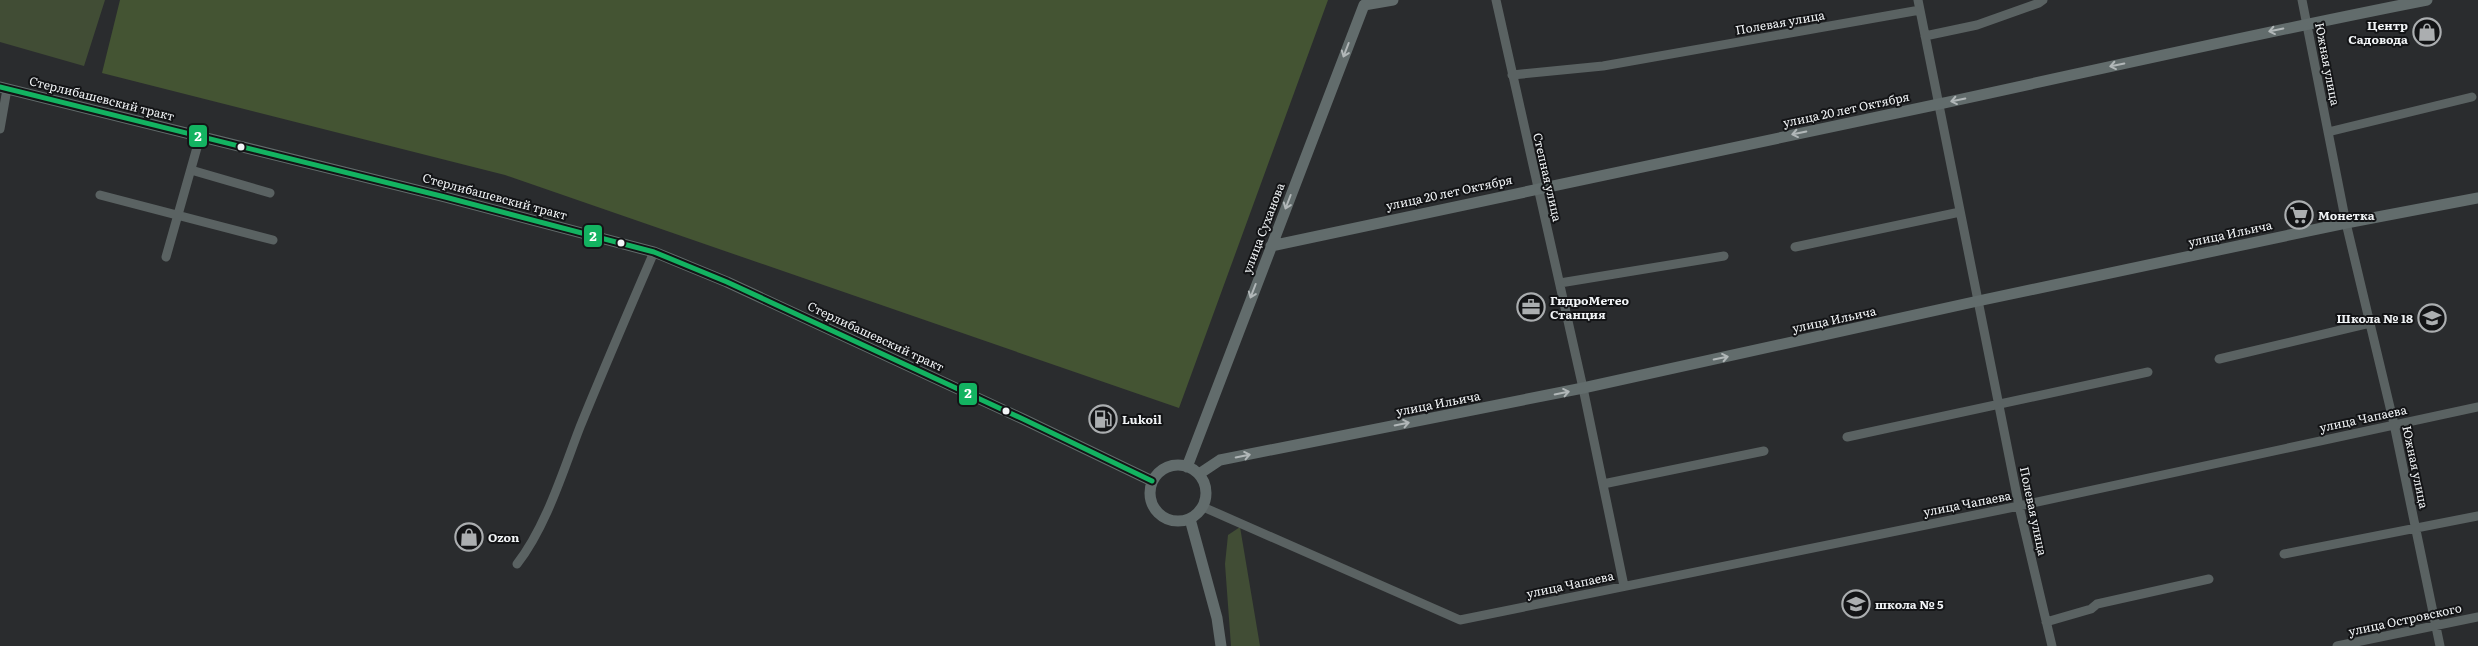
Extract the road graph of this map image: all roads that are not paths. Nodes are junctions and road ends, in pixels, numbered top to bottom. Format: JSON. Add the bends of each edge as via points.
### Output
{"nodes":[{"id":1,"x":1393,"y":0,"type":"edge"},
{"id":2,"x":1496,"y":0,"type":"edge"},
{"id":3,"x":1918,"y":0,"type":"edge"},
{"id":4,"x":2043,"y":0,"type":"edge"},
{"id":5,"x":2302,"y":0,"type":"edge"},
{"id":6,"x":2427,"y":0,"type":"edge"},
{"id":7,"x":1364,"y":2,"type":"edge"},
{"id":8,"x":1920,"y":10,"type":"junction"},
{"id":9,"x":2307,"y":23,"type":"junction"},
{"id":10,"x":1925,"y":36,"type":"junction"},
{"id":11,"x":1512,"y":75,"type":"junction"},
{"id":12,"x":4,"y":88,"type":"edge"},
{"id":13,"x":2472,"y":97,"type":"dead end"},
{"id":14,"x":1938,"y":104,"type":"junction"},
{"id":15,"x":0,"y":129,"type":"edge"},
{"id":16,"x":2328,"y":132,"type":"junction"},
{"id":17,"x":200,"y":137,"type":"junction"},
{"id":18,"x":191,"y":170,"type":"junction"},
{"id":19,"x":1538,"y":187,"type":"junction"},
{"id":20,"x":270,"y":193,"type":"dead end"},
{"id":21,"x":100,"y":195,"type":"dead end"},
{"id":22,"x":2478,"y":198,"type":"edge"},
{"id":23,"x":1960,"y":212,"type":"junction"},
{"id":24,"x":178,"y":216,"type":"junction"},
{"id":25,"x":2346,"y":223,"type":"junction"},
{"id":26,"x":273,"y":240,"type":"dead end"},
{"id":27,"x":1271,"y":246,"type":"junction"},
{"id":28,"x":1795,"y":246,"type":"dead end"},
{"id":29,"x":654,"y":252,"type":"junction"},
{"id":30,"x":1724,"y":256,"type":"dead end"},
{"id":31,"x":166,"y":257,"type":"dead end"},
{"id":32,"x":1560,"y":284,"type":"junction"},
{"id":33,"x":1978,"y":301,"type":"junction"},
{"id":34,"x":2370,"y":323,"type":"junction"},
{"id":35,"x":2219,"y":359,"type":"dead end"},
{"id":36,"x":2148,"y":372,"type":"dead end"},
{"id":37,"x":1583,"y":388,"type":"junction"},
{"id":38,"x":1999,"y":404,"type":"junction"},
{"id":39,"x":2478,"y":407,"type":"edge"},
{"id":40,"x":2394,"y":424,"type":"junction"},
{"id":41,"x":1847,"y":437,"type":"dead end"},
{"id":42,"x":1764,"y":451,"type":"dead end"},
{"id":43,"x":1187,"y":466,"type":"junction"},
{"id":44,"x":1199,"y":474,"type":"junction"},
{"id":45,"x":1152,"y":481,"type":"junction"},
{"id":46,"x":1603,"y":484,"type":"junction"},
{"id":47,"x":1203,"y":506,"type":"junction"},
{"id":48,"x":2019,"y":506,"type":"junction"},
{"id":49,"x":2478,"y":516,"type":"edge"},
{"id":50,"x":1190,"y":519,"type":"junction"},
{"id":51,"x":2416,"y":528,"type":"junction"},
{"id":52,"x":2284,"y":554,"type":"dead end"},
{"id":53,"x":517,"y":564,"type":"dead end"},
{"id":54,"x":2209,"y":579,"type":"dead end"},
{"id":55,"x":1624,"y":586,"type":"junction"},
{"id":56,"x":2478,"y":617,"type":"edge"},
{"id":57,"x":2046,"y":622,"type":"junction"},
{"id":58,"x":2436,"y":626,"type":"junction"},
{"id":59,"x":1221,"y":646,"type":"edge"},
{"id":60,"x":2052,"y":646,"type":"edge"},
{"id":61,"x":2337,"y":646,"type":"edge"},
{"id":62,"x":2440,"y":646,"type":"edge"}],
"edges":[{"from":1,"to":7,"type":"main road"},
{"from":2,"to":11,"type":"street","name":"Степная улица"},
{"from":3,"to":8,"type":"street","name":"Полевая улица"},
{"from":4,"to":10,"type":"street","via":[[1977,25]]},
{"from":5,"to":9,"type":"street","name":"Южная улица"},
{"from":6,"to":9,"type":"main road","name":"улица 20 лет Октября"},
{"from":7,"to":27,"type":"main road","name":"улица Суханова","one_way":true},
{"from":8,"to":10,"type":"street","name":"Полевая улица"},
{"from":8,"to":11,"type":"street","name":"Полевая улица","via":[[1604,66]]},
{"from":9,"to":14,"type":"main road","name":"улица 20 лет Октября","one_way":true},
{"from":9,"to":16,"type":"street","name":"Южная улица"},
{"from":10,"to":14,"type":"street","name":"Полевая улица"},
{"from":11,"to":19,"type":"street","name":"Степная улица"},
{"from":12,"to":15,"type":"street"},
{"from":12,"to":17,"type":"main road","name":"Стерлибашевский тракт"},
{"from":13,"to":16,"type":"street"},
{"from":14,"to":19,"type":"main road","name":"улица 20 лет Октября","one_way":true},
{"from":14,"to":23,"type":"street","name":"Полевая улица"},
{"from":16,"to":25,"type":"street","name":"Южная улица"},
{"from":17,"to":18,"type":"street"},
{"from":17,"to":29,"type":"main road","name":"Стерлибашевский тракт"},
{"from":18,"to":20,"type":"street"},
{"from":18,"to":24,"type":"street"},
{"from":19,"to":27,"type":"main road","name":"улица 20 лет Октября"},
{"from":19,"to":32,"type":"street","name":"Степная улица"},
{"from":21,"to":24,"type":"street"},
{"from":22,"to":25,"type":"main road","name":"улица Ильича"},
{"from":23,"to":28,"type":"street"},
{"from":23,"to":33,"type":"street","name":"Полевая улица"},
{"from":24,"to":26,"type":"street"},
{"from":24,"to":31,"type":"street"},
{"from":25,"to":33,"type":"main road","name":"улица Ильича"},
{"from":25,"to":34,"type":"street","name":"Южная улица"},
{"from":27,"to":43,"type":"main road","name":"улица Суханова","one_way":true},
{"from":29,"to":45,"type":"main road","name":"Стерлибашевский тракт","via":[[727,282]]},
{"from":29,"to":53,"type":"street","via":[[557,486],[528,550]]},
{"from":30,"to":32,"type":"street"},
{"from":32,"to":37,"type":"street","name":"Степная улица"},
{"from":37,"to":33,"type":"main road","name":"улица Ильича","one_way":true},
{"from":33,"to":38,"type":"street","name":"Полевая улица"},
{"from":34,"to":35,"type":"street"},
{"from":34,"to":40,"type":"street","name":"Южная улица"},
{"from":36,"to":38,"type":"street"},
{"from":44,"to":37,"type":"main road","name":"улица Ильича","one_way":true,"via":[[1220,460]]},
{"from":37,"to":46,"type":"street","name":"Степная улица"},
{"from":38,"to":41,"type":"street"},
{"from":38,"to":48,"type":"street","name":"Полевая улица"},
{"from":39,"to":40,"type":"street","name":"улица Чапаева"},
{"from":40,"to":48,"type":"street","name":"улица Чапаева"},
{"from":40,"to":51,"type":"street","name":"Южная улица"},
{"from":42,"to":46,"type":"street"},
{"from":43,"to":44,"type":"main road"},
{"from":43,"to":45,"type":"main road","via":[[1170,466]]},
{"from":44,"to":47,"type":"main road","via":[[1206,488]]},
{"from":45,"to":50,"type":"main road","via":[[1149,494],[1156,511],[1171,521]]},
{"from":46,"to":55,"type":"street","name":"Степная улица"},
{"from":47,"to":50,"type":"main road"},
{"from":47,"to":55,"type":"street","name":"улица Чапаева","via":[[1460,620]]},
{"from":48,"to":55,"type":"street","name":"улица Чапаева"},
{"from":48,"to":57,"type":"street","name":"Полевая улица"},
{"from":49,"to":51,"type":"street","name":"Южная улица"},
{"from":50,"to":59,"type":"main road","via":[[1217,618]]},
{"from":51,"to":52,"type":"street","name":"Южная улица"},
{"from":51,"to":58,"type":"street","name":"Южная улица"},
{"from":54,"to":57,"type":"street","via":[[2097,604],[2091,609]]},
{"from":56,"to":58,"type":"street","name":"улица Островского"},
{"from":57,"to":60,"type":"street","name":"Полевая улица"},
{"from":58,"to":61,"type":"street","name":"улица Островского"},
{"from":58,"to":62,"type":"street","name":"Южная улица"}]}
